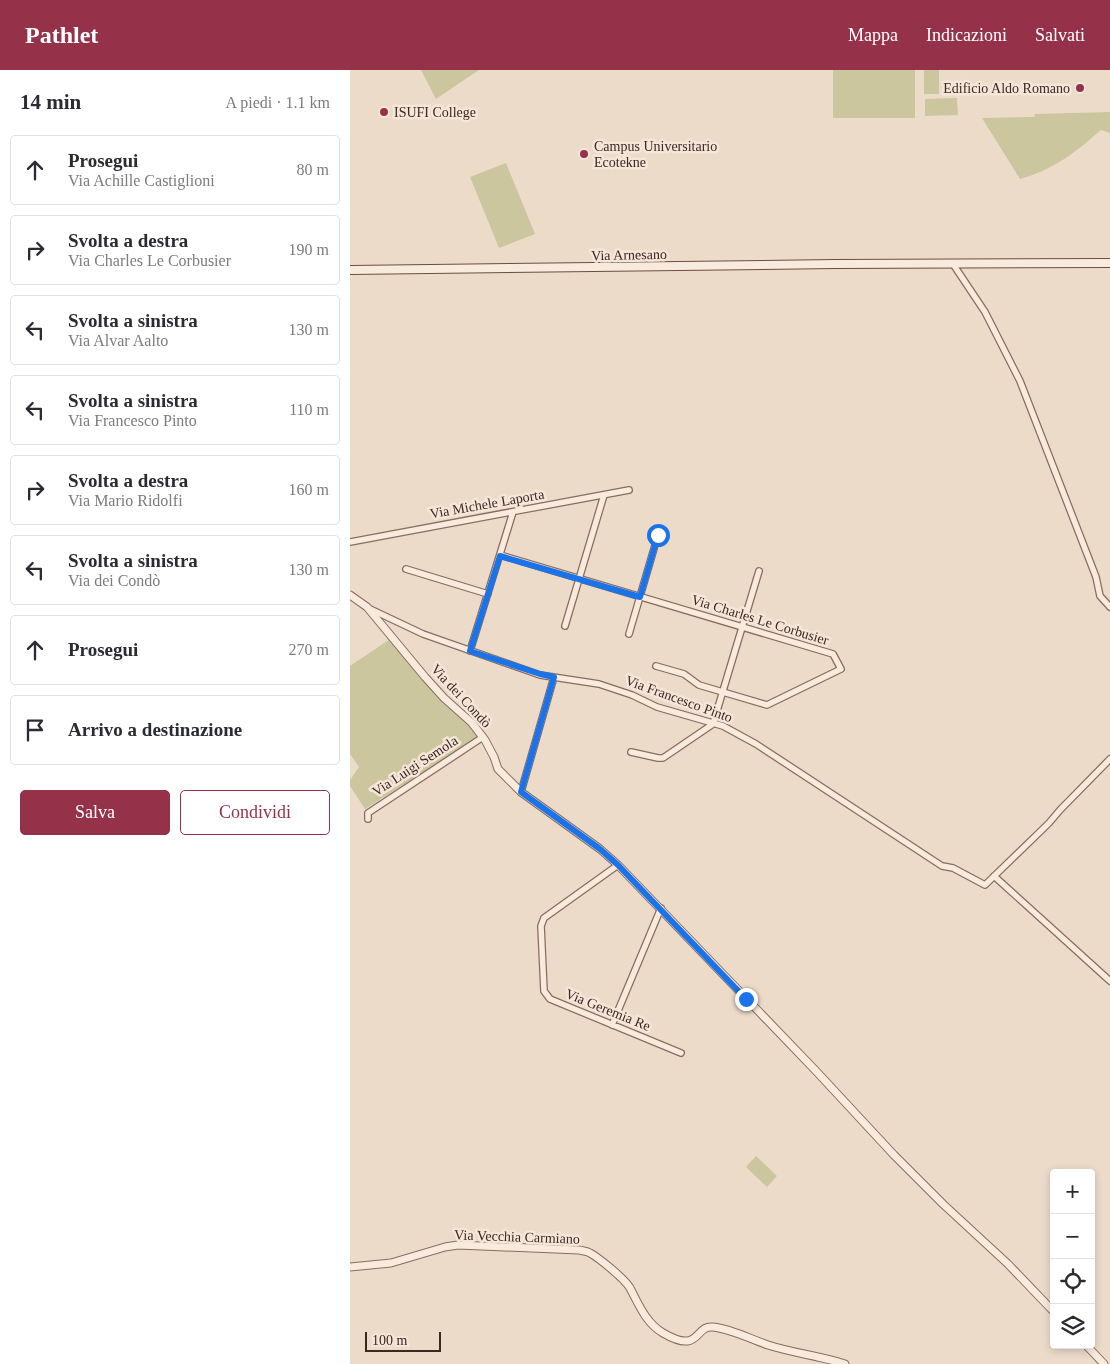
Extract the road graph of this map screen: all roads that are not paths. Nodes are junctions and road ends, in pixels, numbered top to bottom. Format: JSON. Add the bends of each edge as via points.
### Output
{"nodes":[{"id":1,"x":953,"y":264,"type":"junction"},
{"id":2,"x":1110,"y":264,"type":"edge"},
{"id":3,"x":350,"y":270,"type":"edge"},
{"id":4,"x":629,"y":490,"type":"dead end"},
{"id":5,"x":604,"y":495,"type":"junction"},
{"id":6,"x":513,"y":512,"type":"junction"},
{"id":7,"x":658,"y":535,"type":"dead end"},
{"id":8,"x":350,"y":542,"type":"edge"},
{"id":9,"x":500,"y":556,"type":"junction"},
{"id":10,"x":406,"y":569,"type":"dead end"},
{"id":11,"x":759,"y":571,"type":"dead end"},
{"id":12,"x":580,"y":579,"type":"junction"},
{"id":13,"x":488,"y":594,"type":"junction"},
{"id":14,"x":350,"y":595,"type":"edge"},
{"id":15,"x":640,"y":597,"type":"junction"},
{"id":16,"x":366,"y":607,"type":"junction"},
{"id":17,"x":1110,"y":607,"type":"edge"},
{"id":18,"x":565,"y":626,"type":"dead end"},
{"id":19,"x":742,"y":627,"type":"junction"},
{"id":20,"x":629,"y":634,"type":"dead end"},
{"id":21,"x":470,"y":651,"type":"junction"},
{"id":22,"x":656,"y":666,"type":"dead end"},
{"id":23,"x":554,"y":677,"type":"junction"},
{"id":24,"x":723,"y":692,"type":"junction"},
{"id":25,"x":713,"y":724,"type":"junction"},
{"id":26,"x":483,"y":737,"type":"junction"},
{"id":27,"x":631,"y":752,"type":"dead end"},
{"id":28,"x":1110,"y":759,"type":"edge"},
{"id":29,"x":521,"y":792,"type":"junction"},
{"id":30,"x":368,"y":820,"type":"dead end"},
{"id":31,"x":618,"y":865,"type":"junction"},
{"id":32,"x":994,"y":876,"type":"junction"},
{"id":33,"x":661,"y":908,"type":"junction"},
{"id":34,"x":1110,"y":981,"type":"edge"},
{"id":35,"x":612,"y":1025,"type":"junction"},
{"id":36,"x":681,"y":1053,"type":"dead end"},
{"id":37,"x":350,"y":1267,"type":"edge"},
{"id":38,"x":1050,"y":1308,"type":"edge"},
{"id":39,"x":1090,"y":1349,"type":"edge"},
{"id":40,"x":845,"y":1364,"type":"edge"},
{"id":41,"x":1104,"y":1364,"type":"edge"}],
"edges":[{"from":1,"to":2,"type":"main road","name":"Via Arnesano"},
{"from":1,"to":3,"type":"main road","name":"Via Arnesano"},
{"from":1,"to":17,"type":"street","via":[[985,312],[1016,373],[1096,577],[1100,596]]},
{"from":4,"to":5,"type":"street","name":"Via Michele Laporta"},
{"from":5,"to":6,"type":"street","name":"Via Michele Laporta"},
{"from":5,"to":12,"type":"street"},
{"from":6,"to":8,"type":"street","name":"Via Michele Laporta"},
{"from":6,"to":9,"type":"street"},
{"from":7,"to":15,"type":"street"},
{"from":9,"to":12,"type":"street","name":"Via Charles Le Corbusier"},
{"from":9,"to":13,"type":"street"},
{"from":10,"to":13,"type":"street"},
{"from":11,"to":19,"type":"street"},
{"from":12,"to":15,"type":"street","name":"Via Charles Le Corbusier"},
{"from":12,"to":18,"type":"street"},
{"from":13,"to":21,"type":"street"},
{"from":14,"to":16,"type":"street","name":"Via dei Condò"},
{"from":15,"to":19,"type":"street","name":"Via Charles Le Corbusier"},
{"from":15,"to":20,"type":"street"},
{"from":16,"to":21,"type":"street","name":"Via Francesco Pinto","via":[[423,634]]},
{"from":16,"to":26,"type":"street","name":"Via dei Condò","via":[[424,676]]},
{"from":19,"to":24,"type":"street"},
{"from":19,"to":24,"type":"street","name":"Via Charles Le Corbusier","via":[[833,654],[840,669],[767,705]]},
{"from":21,"to":23,"type":"street","name":"Via Francesco Pinto"},
{"from":22,"to":24,"type":"street","name":"Via Charles Le Corbusier","via":[[684,674],[699,685]]},
{"from":23,"to":25,"type":"street","name":"Via Francesco Pinto","via":[[599,684],[657,708]]},
{"from":23,"to":29,"type":"street"},
{"from":24,"to":25,"type":"street"},
{"from":25,"to":27,"type":"street","via":[[664,758]]},
{"from":25,"to":32,"type":"street","name":"Via Francesco Pinto","via":[[756,744],[942,866],[953,868],[985,885]]},
{"from":26,"to":29,"type":"street","name":"Via dei Condò","via":[[498,769]]},
{"from":26,"to":30,"type":"street","name":"Via Luigi Semola","via":[[368,813]]},
{"from":28,"to":32,"type":"street"},
{"from":29,"to":31,"type":"street","name":"Via dei Condò"},
{"from":31,"to":33,"type":"street","name":"Via dei Condò"},
{"from":31,"to":35,"type":"street","name":"Via Geremia Re","via":[[544,918],[541,926],[546,996]]},
{"from":32,"to":34,"type":"street"},
{"from":33,"to":35,"type":"street"},
{"from":33,"to":38,"type":"street","name":"Via dei Condò","via":[[894,1155]]},
{"from":35,"to":36,"type":"street","name":"Via Geremia Re"},
{"from":37,"to":40,"type":"street","name":"Via Vecchia Carmiano","via":[[391,1263],[458,1245],[579,1250],[590,1253],[623,1279],[647,1319],[679,1341],[692,1340],[704,1329],[712,1327]]},
{"from":39,"to":41,"type":"street"}]}
